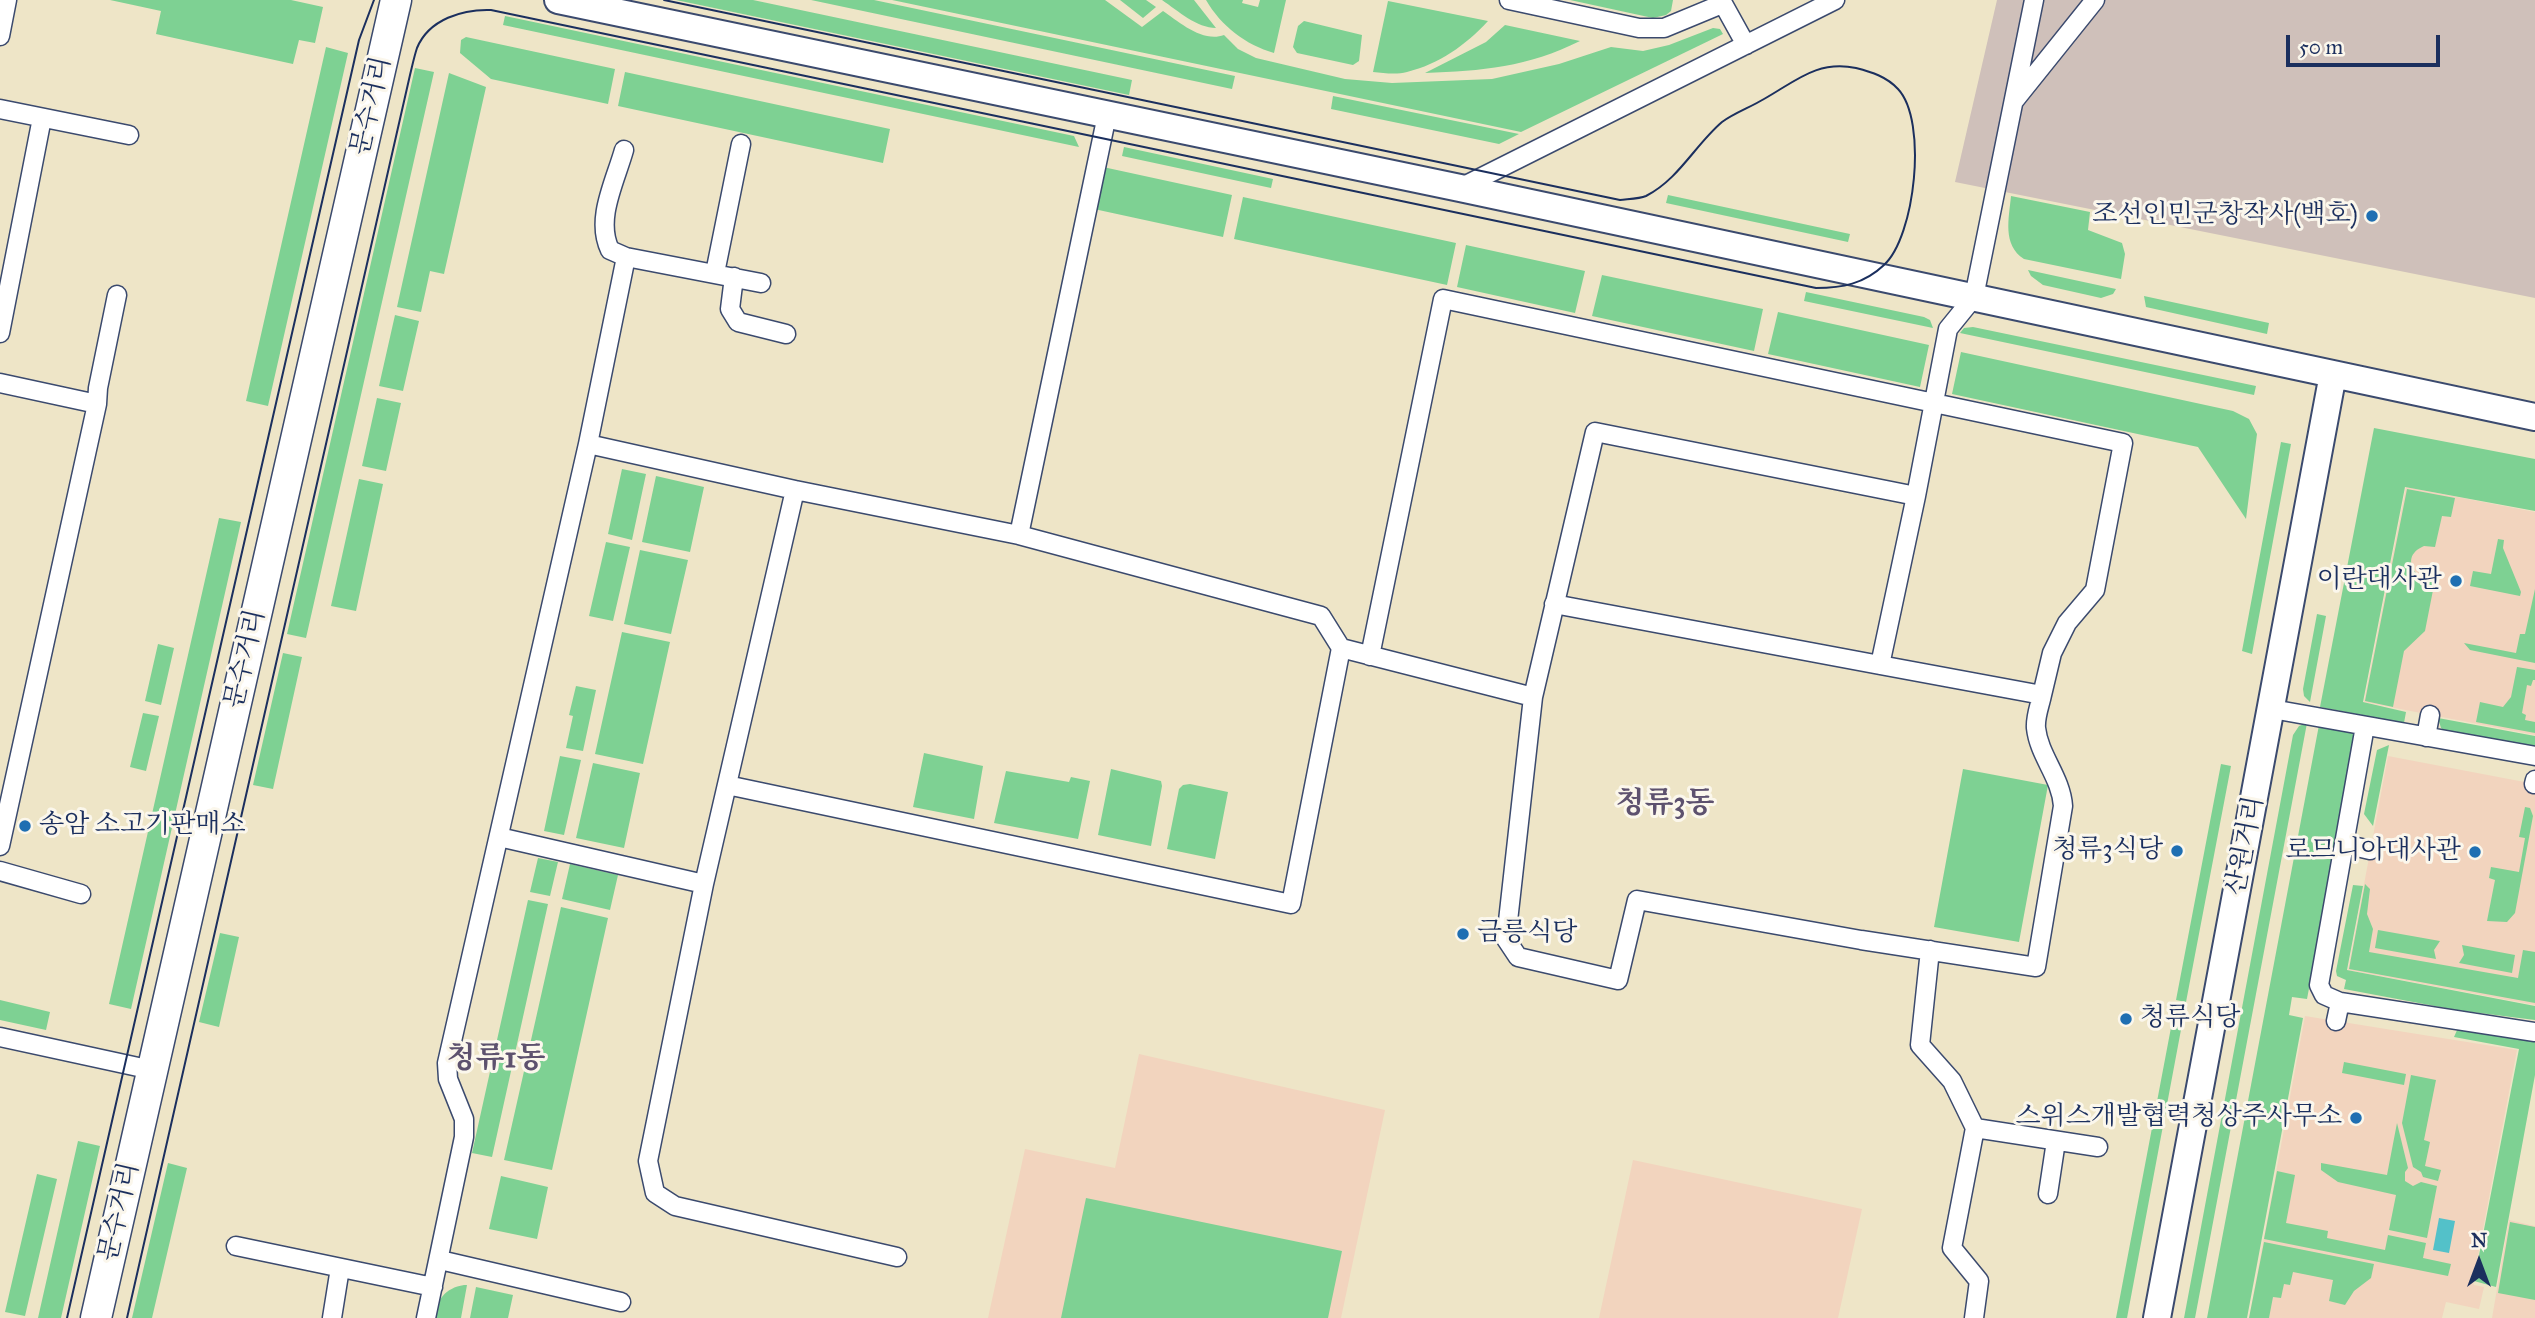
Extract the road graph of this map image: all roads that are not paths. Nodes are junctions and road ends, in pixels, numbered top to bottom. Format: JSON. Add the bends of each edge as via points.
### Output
{"nodes":[{"id":1,"x":7,"y":0,"type":"edge"},
{"id":2,"x":396,"y":0,"type":"edge"},
{"id":3,"x":558,"y":0,"type":"edge"},
{"id":4,"x":1509,"y":0,"type":"edge"},
{"id":5,"x":1835,"y":0,"type":"edge"},
{"id":6,"x":2034,"y":0,"type":"edge"},
{"id":7,"x":2095,"y":0,"type":"edge"},
{"id":8,"x":1721,"y":2,"type":"edge"},
{"id":9,"x":0,"y":36,"type":"edge"},
{"id":10,"x":1745,"y":45,"type":"junction"},
{"id":11,"x":2011,"y":104,"type":"junction"},
{"id":12,"x":0,"y":109,"type":"edge"},
{"id":13,"x":1107,"y":115,"type":"junction"},
{"id":14,"x":42,"y":118,"type":"junction"},
{"id":15,"x":129,"y":135,"type":"dead end"},
{"id":16,"x":741,"y":144,"type":"dead end"},
{"id":17,"x":624,"y":150,"type":"dead end"},
{"id":18,"x":1460,"y":188,"type":"junction"},
{"id":19,"x":626,"y":257,"type":"junction"},
{"id":20,"x":715,"y":273,"type":"junction"},
{"id":21,"x":734,"y":277,"type":"junction"},
{"id":22,"x":761,"y":283,"type":"dead end"},
{"id":23,"x":117,"y":295,"type":"dead end"},
{"id":24,"x":1974,"y":297,"type":"junction"},
{"id":25,"x":0,"y":333,"type":"edge"},
{"id":26,"x":786,"y":334,"type":"dead end"},
{"id":27,"x":2333,"y":374,"type":"junction"},
{"id":28,"x":0,"y":383,"type":"edge"},
{"id":29,"x":1934,"y":403,"type":"junction"},
{"id":30,"x":97,"y":404,"type":"junction"},
{"id":31,"x":2535,"y":417,"type":"edge"},
{"id":32,"x":588,"y":444,"type":"junction"},
{"id":33,"x":795,"y":490,"type":"junction"},
{"id":34,"x":1916,"y":496,"type":"junction"},
{"id":35,"x":1020,"y":535,"type":"junction"},
{"id":36,"x":1554,"y":604,"type":"junction"},
{"id":37,"x":1341,"y":648,"type":"junction"},
{"id":38,"x":1370,"y":656,"type":"junction"},
{"id":39,"x":1880,"y":664,"type":"junction"},
{"id":40,"x":2042,"y":695,"type":"junction"},
{"id":41,"x":1533,"y":697,"type":"junction"},
{"id":42,"x":2272,"y":709,"type":"junction"},
{"id":43,"x":2430,"y":715,"type":"dead end"},
{"id":44,"x":2364,"y":726,"type":"junction"},
{"id":45,"x":2426,"y":737,"type":"junction"},
{"id":46,"x":2535,"y":756,"type":"edge"},
{"id":47,"x":727,"y":785,"type":"junction"},
{"id":48,"x":499,"y":837,"type":"junction"},
{"id":49,"x":2344,"y":844,"type":"junction"},
{"id":50,"x":0,"y":846,"type":"edge"},
{"id":51,"x":2370,"y":850,"type":"dead end"},
{"id":52,"x":0,"y":871,"type":"edge"},
{"id":53,"x":705,"y":884,"type":"junction"},
{"id":54,"x":82,"y":894,"type":"dead end"},
{"id":55,"x":1930,"y":950,"type":"junction"},
{"id":56,"x":2340,"y":1002,"type":"junction"},
{"id":57,"x":2336,"y":1021,"type":"dead end"},
{"id":58,"x":2535,"y":1032,"type":"edge"},
{"id":59,"x":0,"y":1037,"type":"edge"},
{"id":60,"x":152,"y":1070,"type":"junction"},
{"id":61,"x":1975,"y":1128,"type":"junction"},
{"id":62,"x":2056,"y":1141,"type":"junction"},
{"id":63,"x":2098,"y":1147,"type":"dead end"},
{"id":64,"x":2048,"y":1194,"type":"dead end"},
{"id":65,"x":236,"y":1246,"type":"dead end"},
{"id":66,"x":897,"y":1257,"type":"dead end"},
{"id":67,"x":440,"y":1260,"type":"junction"},
{"id":68,"x":340,"y":1268,"type":"junction"},
{"id":69,"x":433,"y":1287,"type":"junction"},
{"id":70,"x":621,"y":1302,"type":"dead end"},
{"id":71,"x":96,"y":1318,"type":"edge"},
{"id":72,"x":332,"y":1318,"type":"edge"},
{"id":73,"x":426,"y":1318,"type":"edge"},
{"id":74,"x":1974,"y":1318,"type":"edge"},
{"id":75,"x":2157,"y":1318,"type":"edge"}],
"edges":[{"from":1,"to":9,"type":"street"},
{"from":2,"to":60,"type":"main road","name":"문수거리"},
{"from":3,"to":13,"type":"street"},
{"from":4,"to":8,"type":"street","via":[[1639,28],[1664,28]]},
{"from":5,"to":10,"type":"street"},
{"from":6,"to":11,"type":"street"},
{"from":7,"to":11,"type":"street"},
{"from":8,"to":10,"type":"street"},
{"from":10,"to":18,"type":"street"},
{"from":11,"to":24,"type":"street"},
{"from":12,"to":14,"type":"street"},
{"from":13,"to":18,"type":"street"},
{"from":13,"to":35,"type":"street"},
{"from":14,"to":15,"type":"street"},
{"from":14,"to":25,"type":"street"},
{"from":16,"to":20,"type":"street"},
{"from":17,"to":19,"type":"street","via":[[604,217],[604,236],[610,250]]},
{"from":18,"to":24,"type":"street"},
{"from":19,"to":20,"type":"street"},
{"from":19,"to":32,"type":"street"},
{"from":20,"to":21,"type":"street"},
{"from":21,"to":22,"type":"street"},
{"from":21,"to":26,"type":"street","via":[[730,309],[738,322]]},
{"from":23,"to":30,"type":"street"},
{"from":24,"to":27,"type":"street"},
{"from":24,"to":29,"type":"street","via":[[1948,329]]},
{"from":27,"to":31,"type":"street"},
{"from":27,"to":42,"type":"street","name":"산원거리"},
{"from":28,"to":30,"type":"street"},
{"from":29,"to":34,"type":"street"},
{"from":29,"to":38,"type":"street","via":[[1443,299]]},
{"from":29,"to":40,"type":"street","via":[[2123,443],[2095,590],[2067,623],[2052,653]]},
{"from":30,"to":50,"type":"street"},
{"from":32,"to":33,"type":"street"},
{"from":32,"to":48,"type":"street"},
{"from":33,"to":35,"type":"street"},
{"from":33,"to":47,"type":"street"},
{"from":34,"to":36,"type":"street","via":[[1595,432]]},
{"from":34,"to":39,"type":"street"},
{"from":35,"to":37,"type":"street","via":[[1321,616]]},
{"from":36,"to":39,"type":"street"},
{"from":36,"to":41,"type":"street"},
{"from":37,"to":38,"type":"street"},
{"from":37,"to":47,"type":"street","via":[[1291,904]]},
{"from":38,"to":41,"type":"street"},
{"from":39,"to":40,"type":"street"},
{"from":40,"to":55,"type":"street","via":[[2036,726],[2060,785],[2063,806],[2036,967]]},
{"from":41,"to":55,"type":"street","via":[[1506,939],[1518,957],[1618,980],[1637,900]]},
{"from":42,"to":44,"type":"street"},
{"from":42,"to":75,"type":"street","name":"산원거리"},
{"from":43,"to":45,"type":"street"},
{"from":44,"to":45,"type":"street"},
{"from":44,"to":49,"type":"street"},
{"from":45,"to":46,"type":"street"},
{"from":47,"to":53,"type":"street"},
{"from":48,"to":53,"type":"street"},
{"from":48,"to":67,"type":"street","via":[[447,1063],[448,1079],[464,1119],[464,1137]]},
{"from":49,"to":51,"type":"street"},
{"from":49,"to":56,"type":"street","via":[[2319,985],[2324,995]]},
{"from":52,"to":54,"type":"street"},
{"from":53,"to":66,"type":"street","via":[[648,1161],[655,1193],[675,1206]]},
{"from":55,"to":61,"type":"street","via":[[1920,1045],[1952,1081]]},
{"from":56,"to":57,"type":"street"},
{"from":56,"to":58,"type":"street"},
{"from":59,"to":60,"type":"street"},
{"from":60,"to":71,"type":"main road","name":"문수거리"},
{"from":61,"to":62,"type":"street"},
{"from":61,"to":74,"type":"street","via":[[1952,1248],[1979,1281]]},
{"from":62,"to":63,"type":"street"},
{"from":62,"to":64,"type":"street"},
{"from":65,"to":68,"type":"street"},
{"from":67,"to":69,"type":"street"},
{"from":67,"to":70,"type":"street"},
{"from":68,"to":69,"type":"street"},
{"from":68,"to":72,"type":"street"},
{"from":69,"to":73,"type":"street"}]}
